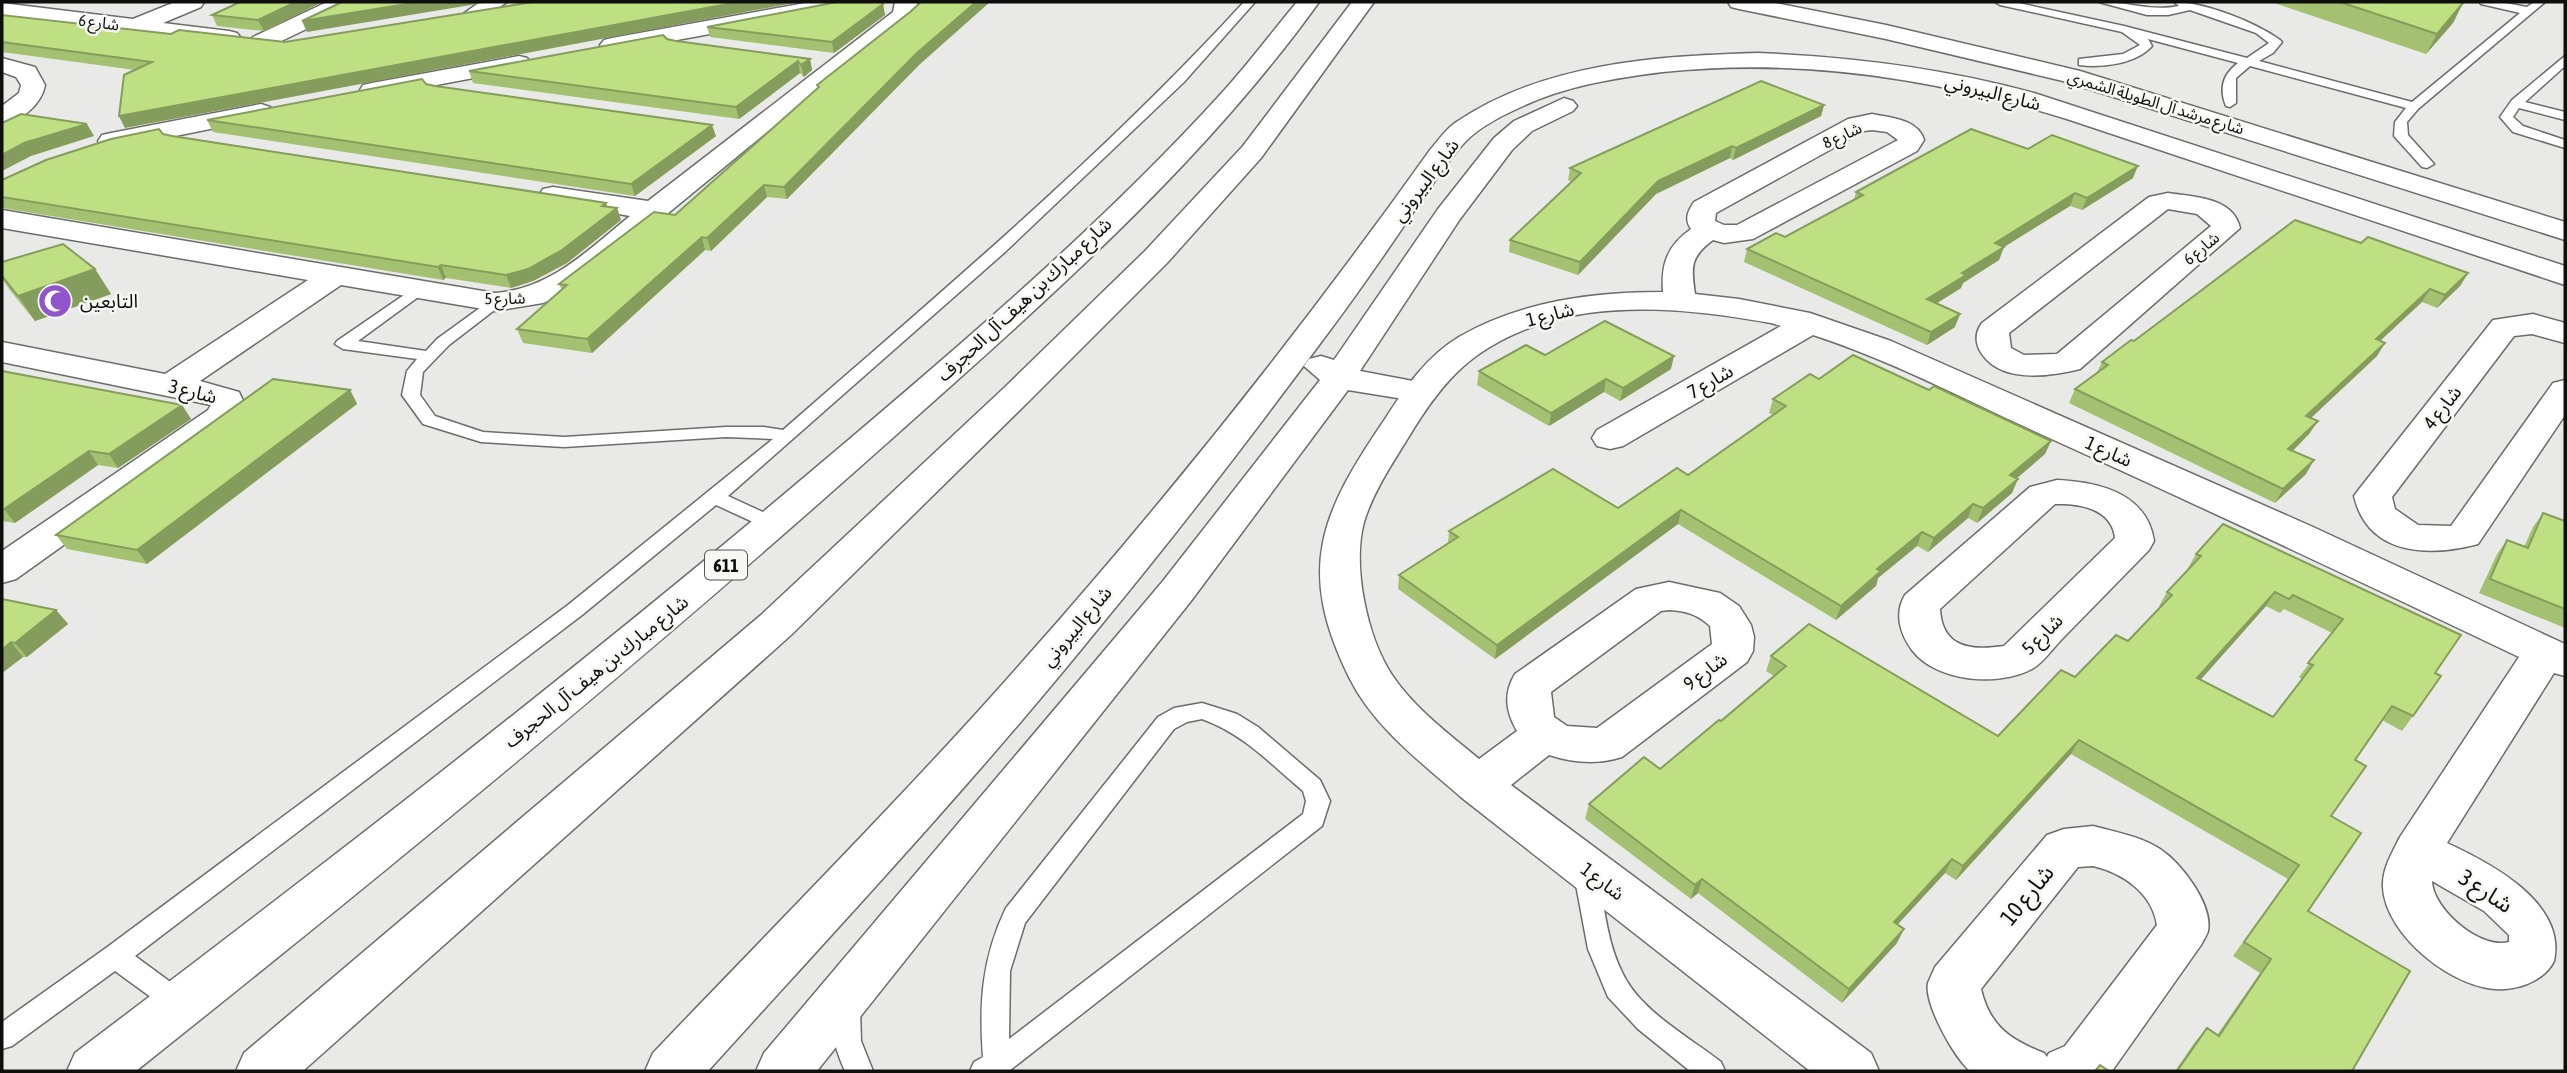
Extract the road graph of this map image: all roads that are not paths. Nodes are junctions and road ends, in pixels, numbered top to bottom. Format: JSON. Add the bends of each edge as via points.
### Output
{"nodes":[{"id":1,"x":193,"y":2,"type":"edge"},
{"id":2,"x":344,"y":2,"type":"edge"},
{"id":3,"x":846,"y":2,"type":"edge"},
{"id":4,"x":906,"y":2,"type":"edge"},
{"id":5,"x":1250,"y":2,"type":"edge"},
{"id":6,"x":1308,"y":2,"type":"edge"},
{"id":7,"x":1363,"y":2,"type":"edge"},
{"id":8,"x":1376,"y":2,"type":"edge"},
{"id":9,"x":1739,"y":2,"type":"edge"},
{"id":10,"x":1816,"y":2,"type":"edge"},
{"id":11,"x":2000,"y":2,"type":"edge"},
{"id":12,"x":2037,"y":2,"type":"edge"},
{"id":13,"x":2104,"y":2,"type":"edge"},
{"id":14,"x":2485,"y":2,"type":"edge"},
{"id":15,"x":2540,"y":2,"type":"edge"},
{"id":16,"x":505,"y":4,"type":"edge"},
{"id":17,"x":2184,"y":4,"type":"edge"},
{"id":18,"x":11,"y":11,"type":"edge"},
{"id":19,"x":2528,"y":11,"type":"junction"},
{"id":20,"x":43,"y":17,"type":"edge"},
{"id":21,"x":448,"y":18,"type":"edge"},
{"id":22,"x":135,"y":27,"type":"junction"},
{"id":23,"x":2124,"y":29,"type":"junction"},
{"id":24,"x":645,"y":39,"type":"junction"},
{"id":25,"x":1336,"y":40,"type":"junction"},
{"id":26,"x":318,"y":41,"type":"edge"},
{"id":27,"x":261,"y":42,"type":"junction"},
{"id":28,"x":5,"y":48,"type":"edge"},
{"id":29,"x":592,"y":49,"type":"edge"},
{"id":30,"x":723,"y":49,"type":"edge"},
{"id":31,"x":538,"y":59,"type":"edge"},
{"id":32,"x":2565,"y":60,"type":"edge"},
{"id":33,"x":2246,"y":61,"type":"junction"},
{"id":34,"x":2083,"y":62,"type":"junction"},
{"id":35,"x":405,"y":84,"type":"junction"},
{"id":36,"x":352,"y":94,"type":"edge"},
{"id":37,"x":486,"y":95,"type":"edge"},
{"id":38,"x":2230,"y":103,"type":"junction"},
{"id":39,"x":2516,"y":103,"type":"junction"},
{"id":40,"x":2414,"y":106,"type":"junction"},
{"id":41,"x":285,"y":107,"type":"edge"},
{"id":42,"x":2565,"y":117,"type":"edge"},
{"id":43,"x":2,"y":118,"type":"edge"},
{"id":44,"x":726,"y":128,"type":"dead end"},
{"id":45,"x":753,"y":131,"type":"junction"},
{"id":46,"x":152,"y":133,"type":"junction"},
{"id":47,"x":2565,"y":144,"type":"edge"},
{"id":48,"x":234,"y":146,"type":"edge"},
{"id":49,"x":84,"y":149,"type":"edge"},
{"id":50,"x":2319,"y":152,"type":"junction"},
{"id":51,"x":2427,"y":164,"type":"junction"},
{"id":52,"x":532,"y":192,"type":"edge"},
{"id":53,"x":2553,"y":203,"type":"edge"},
{"id":54,"x":655,"y":211,"type":"junction"},
{"id":55,"x":2,"y":219,"type":"edge"},
{"id":56,"x":39,"y":226,"type":"junction"},
{"id":57,"x":1708,"y":230,"type":"junction"},
{"id":58,"x":2565,"y":231,"type":"edge"},
{"id":59,"x":2,"y":245,"type":"edge"},
{"id":60,"x":336,"y":275,"type":"junction"},
{"id":61,"x":2565,"y":276,"type":"edge"},
{"id":62,"x":420,"y":289,"type":"junction"},
{"id":63,"x":2565,"y":295,"type":"edge"},
{"id":64,"x":495,"y":302,"type":"junction"},
{"id":65,"x":1681,"y":303,"type":"junction"},
{"id":66,"x":1810,"y":323,"type":"junction"},
{"id":67,"x":2565,"y":334,"type":"edge"},
{"id":68,"x":1309,"y":339,"type":"junction"},
{"id":69,"x":2,"y":352,"type":"edge"},
{"id":70,"x":429,"y":356,"type":"junction"},
{"id":71,"x":2010,"y":363,"type":"junction"},
{"id":72,"x":1348,"y":365,"type":"junction"},
{"id":73,"x":1287,"y":367,"type":"junction"},
{"id":74,"x":171,"y":385,"type":"junction"},
{"id":75,"x":2565,"y":390,"type":"edge"},
{"id":76,"x":1975,"y":391,"type":"junction"},
{"id":77,"x":1422,"y":392,"type":"junction"},
{"id":78,"x":787,"y":436,"type":"junction"},
{"id":79,"x":1610,"y":438,"type":"dead end"},
{"id":80,"x":2143,"y":467,"type":"junction"},
{"id":81,"x":715,"y":497,"type":"junction"},
{"id":82,"x":2104,"y":499,"type":"junction"},
{"id":83,"x":773,"y":524,"type":"junction"},
{"id":84,"x":2403,"y":534,"type":"junction"},
{"id":85,"x":18,"y":543,"type":"edge"},
{"id":86,"x":2,"y":570,"type":"edge"},
{"id":87,"x":2376,"y":571,"type":"junction"},
{"id":88,"x":2555,"y":657,"type":"edge"},
{"id":89,"x":1544,"y":735,"type":"dead end"},
{"id":90,"x":1478,"y":785,"type":"junction"},
{"id":91,"x":2417,"y":850,"type":"dead end"},
{"id":92,"x":1584,"y":866,"type":"junction"},
{"id":93,"x":115,"y":956,"type":"junction"},
{"id":94,"x":850,"y":989,"type":"junction"},
{"id":95,"x":181,"y":1004,"type":"junction"},
{"id":96,"x":2,"y":1037,"type":"edge"},
{"id":97,"x":1999,"y":1066,"type":"edge"},
{"id":98,"x":991,"y":1068,"type":"edge"},
{"id":99,"x":94,"y":1071,"type":"edge"},
{"id":100,"x":263,"y":1071,"type":"edge"},
{"id":101,"x":672,"y":1071,"type":"edge"},
{"id":102,"x":783,"y":1071,"type":"edge"},
{"id":103,"x":859,"y":1071,"type":"edge"},
{"id":104,"x":1711,"y":1071,"type":"edge"},
{"id":105,"x":1852,"y":1071,"type":"edge"},
{"id":106,"x":2068,"y":1071,"type":"edge"}],
"edges":[{"from":1,"to":22,"type":"street","name":"شارع 6"},
{"from":2,"to":27,"type":"street"},
{"from":3,"to":24,"type":"street"},
{"from":4,"to":45,"type":"street","name":"شارع 5","via":[[902,16],[827,63]]},
{"from":5,"to":78,"type":"lane","via":[[1180,79],[1020,230]]},
{"from":6,"to":83,"type":"street","name":"شارع مبارك بن هيف آل الحجرف","number":"611","via":[[1223,107],[1094,236]]},
{"from":7,"to":25,"type":"street"},
{"from":8,"to":25,"type":"street"},
{"from":9,"to":50,"type":"street","name":"شارع مرشد آل الطويلة الشمري","via":[[2071,76]]},
{"from":10,"to":34,"type":"street","name":"شارع مرشد آل الطويلة الشمري"},
{"from":11,"to":23,"type":"lane"},
{"from":12,"to":33,"type":"lane","via":[[2214,42]]},
{"from":13,"to":17,"type":"lane","via":[[2166,13]]},
{"from":14,"to":19,"type":"lane"},
{"from":15,"to":19,"type":"lane"},
{"from":16,"to":21,"type":"street"},
{"from":17,"to":33,"type":"lane","via":[[2260,31],[2276,42]]},
{"from":18,"to":20,"type":"street"},
{"from":19,"to":40,"type":"lane"},
{"from":20,"to":22,"type":"street","name":"شارع 6"},
{"from":20,"to":28,"type":"street"},
{"from":22,"to":27,"type":"street","name":"شارع 6"},
{"from":23,"to":33,"type":"lane"},
{"from":23,"to":34,"type":"lane","via":[[2143,40],[2143,50],[2136,55]]},
{"from":24,"to":29,"type":"street"},
{"from":24,"to":30,"type":"street"},
{"from":25,"to":100,"type":"street","via":[[1252,152],[1156,257],[1016,395],[776,625]]},
{"from":26,"to":27,"type":"street","name":"شارع 6"},
{"from":28,"to":43,"type":"street","via":[[33,85],[31,96]]},
{"from":31,"to":35,"type":"street"},
{"from":32,"to":39,"type":"lane"},
{"from":33,"to":38,"type":"lane","via":[[2228,79]]},
{"from":33,"to":40,"type":"lane"},
{"from":34,"to":38,"type":"street","name":"شارع مرشد آل الطويلة الشمري"},
{"from":35,"to":36,"type":"street"},
{"from":35,"to":37,"type":"street"},
{"from":38,"to":51,"type":"street","name":"شارع مرشد آل الطويلة الشمري"},
{"from":39,"to":42,"type":"lane"},
{"from":39,"to":47,"type":"lane","via":[[2505,117],[2512,126]]},
{"from":40,"to":51,"type":"lane","via":[[2400,130],[2407,145]]},
{"from":41,"to":46,"type":"street"},
{"from":44,"to":45,"type":"street"},
{"from":45,"to":54,"type":"street","name":"شارع 5"},
{"from":46,"to":48,"type":"street"},
{"from":46,"to":49,"type":"street"},
{"from":50,"to":53,"type":"street","via":[[2320,144],[2338,144],[2524,201]]},
{"from":50,"to":58,"type":"street","name":"شارع مرشد آل الطويلة الشمري"},
{"from":51,"to":53,"type":"street","name":"شارع مرشد آل الطويلة الشمري"},
{"from":52,"to":54,"type":"street"},
{"from":54,"to":64,"type":"street","name":"شارع 5","via":[[566,282],[522,301]]},
{"from":55,"to":56,"type":"street","name":"شارع 5"},
{"from":56,"to":59,"type":"street"},
{"from":56,"to":60,"type":"street","name":"شارع 5"},
{"from":57,"to":57,"type":"street","name":"شارع 8","via":[[1724,234],[1754,230],[1908,145],[1910,135],[1884,123],[1857,124],[1704,208],[1701,223]]},
{"from":57,"to":65,"type":"street","via":[[1685,246],[1678,258]]},
{"from":60,"to":62,"type":"street","name":"شارع 5"},
{"from":60,"to":74,"type":"street"},
{"from":61,"to":68,"type":"street","name":"شارع البيروني","via":[[2005,92],[1883,69],[1706,60],[1586,76],[1537,92],[1464,130],[1439,156]]},
{"from":62,"to":64,"type":"street","name":"شارع 5"},
{"from":62,"to":70,"type":"lane","via":[[343,344]]},
{"from":63,"to":72,"type":"street","name":"شارع البيروني","via":[[1997,107],[1892,86],[1723,75],[1611,93],[1568,104],[1523,126],[1503,144],[1448,215]]},
{"from":64,"to":70,"type":"lane"},
{"from":65,"to":66,"type":"street","name":"شارع 1"},
{"from":65,"to":77,"type":"street","name":"شارع 1","via":[[1580,306],[1504,327],[1445,363]]},
{"from":66,"to":76,"type":"street","name":"شارع 1"},
{"from":66,"to":79,"type":"street","name":"شارع 7"},
{"from":67,"to":84,"type":"street","name":"شارع 4","via":[[2533,324],[2504,327],[2372,496],[2379,515]]},
{"from":68,"to":72,"type":"street"},
{"from":68,"to":73,"type":"street","name":"شارع البيروني"},
{"from":69,"to":74,"type":"street","name":"شارع 3"},
{"from":70,"to":78,"type":"lane","via":[[415,371],[411,395],[429,420],[481,437],[564,442],[726,432]]},
{"from":71,"to":71,"type":"street","name":"شارع 6","via":[[2040,367],[2068,362],[2226,228],[2224,219],[2192,203],[2159,203],[1993,330],[1994,346]]},
{"from":71,"to":76,"type":"street"},
{"from":72,"to":73,"type":"street"},
{"from":72,"to":77,"type":"street"},
{"from":72,"to":94,"type":"street","name":"شارع البيروني","via":[[1177,591]]},
{"from":73,"to":101,"type":"street","name":"شارع البيروني","via":[[1087,615],[923,802]]},
{"from":74,"to":85,"type":"street","name":"شارع 3","via":[[212,393],[227,399],[228,405],[221,417]]},
{"from":75,"to":84,"type":"street","name":"شارع 4","via":[[2464,535],[2433,541]]},
{"from":76,"to":80,"type":"street","name":"شارع 1"},
{"from":77,"to":90,"type":"street","name":"شارع 1","via":[[1363,482],[1343,524],[1338,574],[1350,627],[1373,681],[1424,739]]},
{"from":78,"to":81,"type":"lane"},
{"from":80,"to":82,"type":"street"},
{"from":80,"to":87,"type":"street","name":"شارع 1"},
{"from":81,"to":83,"type":"lane"},
{"from":81,"to":93,"type":"lane","via":[[575,610]]},
{"from":82,"to":82,"type":"street","name":"شارع 5","via":[[2075,492],[2043,495],[1919,605],[1918,619],[1925,637],[1960,662],[1998,665],[2018,658],[2135,541],[2129,519]]},
{"from":83,"to":95,"type":"street","name":"شارع مبارك بن هيف آل الحجرف","number":"611"},
{"from":84,"to":87,"type":"street"},
{"from":85,"to":86,"type":"street","name":"شارع 3"},
{"from":87,"to":88,"type":"street","name":"شارع 1"},
{"from":88,"to":91,"type":"street"},
{"from":89,"to":90,"type":"street"},
{"from":90,"to":92,"type":"street","name":"شارع 1"},
{"from":92,"to":104,"type":"lane","via":[[1606,969],[1617,990]]},
{"from":92,"to":105,"type":"street","name":"شارع 1"},
{"from":93,"to":95,"type":"lane"},
{"from":93,"to":96,"type":"lane"},
{"from":94,"to":102,"type":"street","name":"شارع البيروني"},
{"from":94,"to":103,"type":"lane","via":[[844,1028]]},
{"from":95,"to":99,"type":"street","name":"شارع مبارك بن هيف آل الحجرف","number":"611"},
{"from":97,"to":106,"type":"street","name":"شارع 10","via":[[1971,1033],[1958,1009],[1954,984],[2064,849],[2093,846],[2126,855],[2157,875],[2178,901],[2183,930],[2081,1069]]},
{"from":98,"to":98,"type":"lane","via":[[1314,818],[1318,801],[1312,786],[1229,720],[1202,711],[1166,723],[1015,916],[996,966]]}]}
